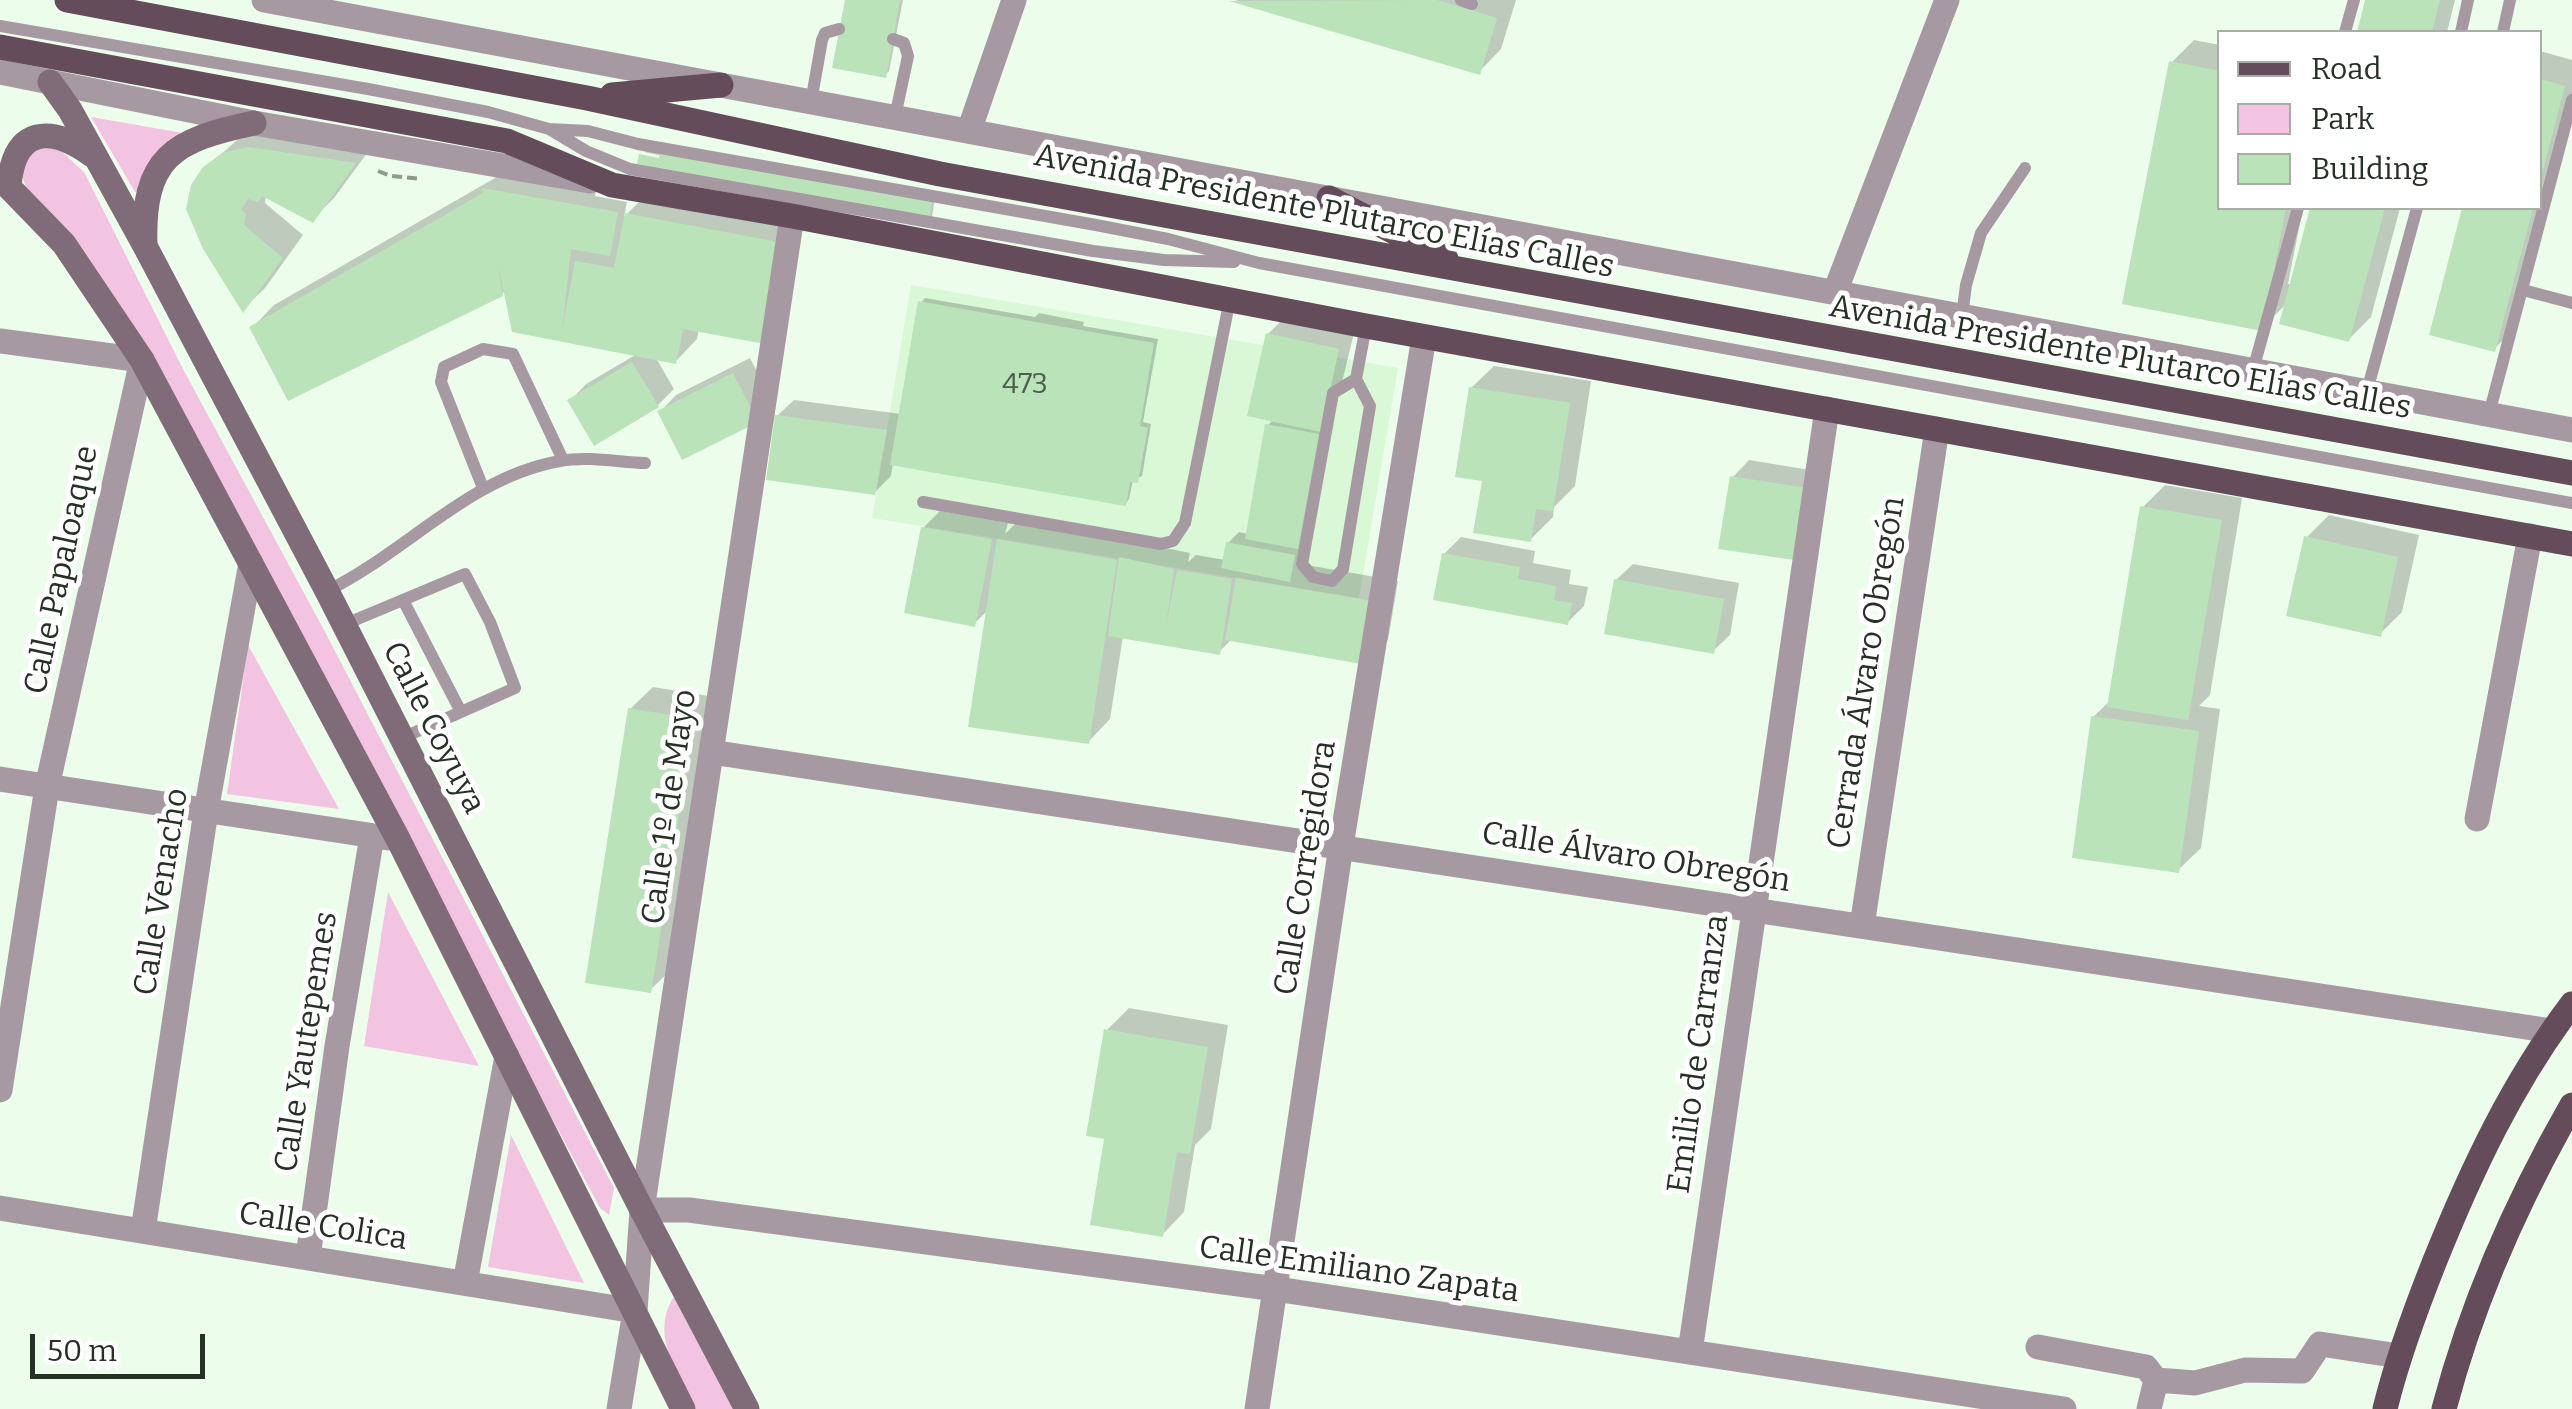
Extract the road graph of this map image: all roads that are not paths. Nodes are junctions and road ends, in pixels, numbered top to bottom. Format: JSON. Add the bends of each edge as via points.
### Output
{"nodes":[{"id":1,"x":66,"y":0,"type":"edge"},
{"id":2,"x":264,"y":0,"type":"edge"},
{"id":3,"x":1014,"y":0,"type":"edge"},
{"id":4,"x":1947,"y":0,"type":"edge"},
{"id":5,"x":2354,"y":0,"type":"edge"},
{"id":6,"x":2468,"y":0,"type":"edge"},
{"id":7,"x":2510,"y":0,"type":"edge"},
{"id":8,"x":0,"y":26,"type":"edge"},
{"id":9,"x":839,"y":28,"type":"dead end"},
{"id":10,"x":2346,"y":30,"type":"edge"},
{"id":11,"x":2461,"y":30,"type":"edge"},
{"id":12,"x":2503,"y":30,"type":"edge"},
{"id":13,"x":893,"y":39,"type":"dead end"},
{"id":14,"x":0,"y":47,"type":"edge"},
{"id":15,"x":0,"y":72,"type":"edge"},
{"id":16,"x":50,"y":82,"type":"junction"},
{"id":17,"x":721,"y":85,"type":"junction"},
{"id":18,"x":587,"y":98,"type":"junction"},
{"id":19,"x":2572,"y":100,"type":"edge"},
{"id":20,"x":811,"y":102,"type":"junction"},
{"id":21,"x":895,"y":117,"type":"junction"},
{"id":22,"x":254,"y":123,"type":"junction"},
{"id":23,"x":549,"y":129,"type":"junction"},
{"id":24,"x":969,"y":130,"type":"junction"},
{"id":25,"x":96,"y":158,"type":"junction"},
{"id":26,"x":2025,"y":168,"type":"dead end"},
{"id":27,"x":4,"y":182,"type":"edge"},
{"id":28,"x":612,"y":185,"type":"junction"},
{"id":29,"x":1328,"y":198,"type":"junction"},
{"id":30,"x":2297,"y":210,"type":"edge"},
{"id":31,"x":2416,"y":210,"type":"edge"},
{"id":32,"x":792,"y":216,"type":"junction"},
{"id":33,"x":145,"y":246,"type":"junction"},
{"id":34,"x":1259,"y":263,"type":"junction"},
{"id":35,"x":1472,"y":273,"type":"junction"},
{"id":36,"x":2523,"y":290,"type":"junction"},
{"id":37,"x":1835,"y":292,"type":"junction"},
{"id":38,"x":1230,"y":300,"type":"junction"},
{"id":39,"x":2572,"y":303,"type":"edge"},
{"id":40,"x":1962,"y":316,"type":"junction"},
{"id":41,"x":1366,"y":326,"type":"junction"},
{"id":42,"x":1424,"y":337,"type":"junction"},
{"id":43,"x":0,"y":342,"type":"edge"},
{"id":44,"x":142,"y":360,"type":"junction"},
{"id":45,"x":2253,"y":370,"type":"junction"},
{"id":46,"x":1356,"y":380,"type":"junction"},
{"id":47,"x":2367,"y":391,"type":"junction"},
{"id":48,"x":1827,"y":410,"type":"junction"},
{"id":49,"x":2490,"y":414,"type":"junction"},
{"id":50,"x":1937,"y":429,"type":"junction"},
{"id":51,"x":2572,"y":430,"type":"edge"},
{"id":52,"x":564,"y":460,"type":"junction"},
{"id":53,"x":645,"y":462,"type":"dead end"},
{"id":54,"x":2572,"y":473,"type":"edge"},
{"id":55,"x":483,"y":488,"type":"junction"},
{"id":56,"x":923,"y":502,"type":"dead end"},
{"id":57,"x":2572,"y":503,"type":"edge"},
{"id":58,"x":2530,"y":536,"type":"junction"},
{"id":59,"x":2572,"y":544,"type":"edge"},
{"id":60,"x":250,"y":563,"type":"junction"},
{"id":61,"x":328,"y":592,"type":"junction"},
{"id":62,"x":403,"y":600,"type":"junction"},
{"id":63,"x":344,"y":625,"type":"junction"},
{"id":64,"x":460,"y":712,"type":"junction"},
{"id":65,"x":402,"y":738,"type":"junction"},
{"id":66,"x":710,"y":752,"type":"junction"},
{"id":67,"x":0,"y":780,"type":"edge"},
{"id":68,"x":47,"y":787,"type":"junction"},
{"id":69,"x":206,"y":810,"type":"junction"},
{"id":70,"x":2477,"y":819,"type":"dead end"},
{"id":71,"x":385,"y":837,"type":"junction"},
{"id":72,"x":1341,"y":846,"type":"junction"},
{"id":73,"x":1752,"y":908,"type":"junction"},
{"id":74,"x":1862,"y":926,"type":"junction"},
{"id":75,"x":2572,"y":1004,"type":"edge"},
{"id":76,"x":2552,"y":1030,"type":"junction"},
{"id":77,"x":507,"y":1056,"type":"junction"},
{"id":78,"x":0,"y":1090,"type":"edge"},
{"id":79,"x":2572,"y":1105,"type":"edge"},
{"id":80,"x":0,"y":1208,"type":"edge"},
{"id":81,"x":642,"y":1210,"type":"junction"},
{"id":82,"x":143,"y":1231,"type":"junction"},
{"id":83,"x":308,"y":1257,"type":"junction"},
{"id":84,"x":465,"y":1283,"type":"junction"},
{"id":85,"x":1276,"y":1289,"type":"junction"},
{"id":86,"x":635,"y":1311,"type":"junction"},
{"id":87,"x":2038,"y":1347,"type":"dead end"},
{"id":88,"x":1690,"y":1352,"type":"junction"},
{"id":89,"x":2399,"y":1356,"type":"junction"},
{"id":90,"x":2156,"y":1380,"type":"junction"},
{"id":91,"x":1969,"y":1402,"type":"edge"},
{"id":92,"x":619,"y":1409,"type":"edge"},
{"id":93,"x":682,"y":1409,"type":"edge"},
{"id":94,"x":747,"y":1409,"type":"edge"},
{"id":95,"x":1257,"y":1409,"type":"edge"},
{"id":96,"x":2064,"y":1409,"type":"edge"},
{"id":97,"x":2149,"y":1409,"type":"edge"},
{"id":98,"x":2386,"y":1409,"type":"edge"},
{"id":99,"x":2444,"y":1409,"type":"edge"}],
"edges":[{"from":1,"to":18,"type":"main road","name":"Avenida Presidente Plutarco Elías Calles"},
{"from":2,"to":17,"type":"street","name":"Avenida Presidente Plutarco Elías Calles"},
{"from":3,"to":24,"type":"street"},
{"from":4,"to":37,"type":"street"},
{"from":5,"to":10,"type":"lane"},
{"from":6,"to":11,"type":"lane"},
{"from":7,"to":12,"type":"lane"},
{"from":8,"to":23,"type":"lane","via":[[488,112]]},
{"from":9,"to":20,"type":"lane","via":[[822,40]]},
{"from":13,"to":21,"type":"lane","via":[[904,43],[908,56]]},
{"from":14,"to":28,"type":"main road","via":[[506,140]]},
{"from":15,"to":16,"type":"street"},
{"from":16,"to":22,"type":"street"},
{"from":16,"to":25,"type":"main road","name":"Calle Coyuya"},
{"from":17,"to":18,"type":"main road"},
{"from":17,"to":20,"type":"street","name":"Avenida Presidente Plutarco Elías Calles"},
{"from":18,"to":35,"type":"main road","name":"Avenida Presidente Plutarco Elías Calles","via":[[940,174]]},
{"from":19,"to":36,"type":"lane"},
{"from":20,"to":21,"type":"street","name":"Avenida Presidente Plutarco Elías Calles"},
{"from":21,"to":24,"type":"street","name":"Avenida Presidente Plutarco Elías Calles"},
{"from":22,"to":28,"type":"street"},
{"from":22,"to":33,"type":"main road","via":[[194,138],[168,156],[147,198]]},
{"from":23,"to":34,"type":"lane","via":[[1096,225]]},
{"from":23,"to":34,"type":"lane","via":[[630,169],[1093,251]]},
{"from":24,"to":29,"type":"street","name":"Avenida Presidente Plutarco Elías Calles"},
{"from":25,"to":27,"type":"main road","via":[[69,138],[46,135],[16,151]]},
{"from":25,"to":33,"type":"main road","name":"Calle Coyuya"},
{"from":26,"to":40,"type":"lane","via":[[1982,233]]},
{"from":27,"to":44,"type":"main road","via":[[64,244]]},
{"from":28,"to":32,"type":"main road"},
{"from":29,"to":35,"type":"main road"},
{"from":29,"to":37,"type":"street","name":"Avenida Presidente Plutarco Elías Calles"},
{"from":30,"to":45,"type":"lane"},
{"from":31,"to":47,"type":"lane"},
{"from":32,"to":38,"type":"main road"},
{"from":32,"to":66,"type":"street","name":"Calle 1º de Mayo"},
{"from":33,"to":61,"type":"main road","name":"Calle Coyuya"},
{"from":34,"to":57,"type":"lane"},
{"from":35,"to":54,"type":"main road","name":"Avenida Presidente Plutarco Elías Calles"},
{"from":36,"to":39,"type":"lane"},
{"from":36,"to":49,"type":"lane"},
{"from":37,"to":40,"type":"street","name":"Avenida Presidente Plutarco Elías Calles"},
{"from":38,"to":41,"type":"main road"},
{"from":38,"to":56,"type":"lane","via":[[1185,523],[1174,542]]},
{"from":40,"to":45,"type":"street","name":"Avenida Presidente Plutarco Elías Calles"},
{"from":41,"to":42,"type":"main road"},
{"from":41,"to":46,"type":"lane"},
{"from":42,"to":48,"type":"main road"},
{"from":42,"to":72,"type":"street","name":"Calle Corregidora"},
{"from":43,"to":44,"type":"street"},
{"from":44,"to":60,"type":"main road"},
{"from":44,"to":68,"type":"street","name":"Calle Papaloaque"},
{"from":45,"to":47,"type":"street","name":"Avenida Presidente Plutarco Elías Calles"},
{"from":46,"to":46,"type":"lane","via":[[1370,406],[1343,569],[1332,580],[1313,577],[1302,564],[1334,394]]},
{"from":47,"to":49,"type":"street","name":"Avenida Presidente Plutarco Elías Calles"},
{"from":48,"to":50,"type":"main road"},
{"from":48,"to":73,"type":"street","name":"Emilio de Carranza"},
{"from":49,"to":51,"type":"street","name":"Avenida Presidente Plutarco Elías Calles"},
{"from":50,"to":58,"type":"main road"},
{"from":50,"to":74,"type":"street","name":"Cerrada Álvaro Obregón"},
{"from":52,"to":53,"type":"lane"},
{"from":52,"to":55,"type":"lane"},
{"from":52,"to":55,"type":"lane","via":[[513,354],[483,348],[444,368],[440,382]]},
{"from":55,"to":61,"type":"lane"},
{"from":58,"to":59,"type":"main road"},
{"from":58,"to":70,"type":"street"},
{"from":60,"to":69,"type":"street","name":"Calle Venacho"},
{"from":60,"to":71,"type":"main road"},
{"from":61,"to":63,"type":"main road","name":"Calle Coyuya"},
{"from":62,"to":63,"type":"lane"},
{"from":62,"to":64,"type":"lane"},
{"from":62,"to":64,"type":"lane","via":[[464,574],[490,622],[515,688]]},
{"from":63,"to":65,"type":"main road","name":"Calle Coyuya"},
{"from":64,"to":65,"type":"lane"},
{"from":65,"to":81,"type":"main road","name":"Calle Coyuya"},
{"from":66,"to":72,"type":"street","name":"Calle Álvaro Obregón"},
{"from":66,"to":81,"type":"street","name":"Calle 1º de Mayo"},
{"from":67,"to":68,"type":"street"},
{"from":68,"to":69,"type":"street"},
{"from":68,"to":78,"type":"street","name":"Calle Papaloaque"},
{"from":69,"to":71,"type":"street"},
{"from":69,"to":82,"type":"street","name":"Calle Venacho"},
{"from":71,"to":77,"type":"main road"},
{"from":71,"to":83,"type":"street","name":"Calle Yautepemes","via":[[337,1046]]},
{"from":72,"to":73,"type":"street","name":"Calle Álvaro Obregón"},
{"from":72,"to":85,"type":"street","name":"Calle Corregidora"},
{"from":73,"to":74,"type":"street","name":"Calle Álvaro Obregón"},
{"from":73,"to":88,"type":"street","name":"Emilio de Carranza"},
{"from":74,"to":76,"type":"street","name":"Calle Álvaro Obregón"},
{"from":75,"to":76,"type":"main road"},
{"from":76,"to":89,"type":"main road","via":[[2463,1192]]},
{"from":77,"to":84,"type":"street"},
{"from":77,"to":86,"type":"main road"},
{"from":79,"to":99,"type":"main road","via":[[2490,1270]]},
{"from":80,"to":82,"type":"street","name":"Calle Colica"},
{"from":81,"to":85,"type":"street","name":"Calle Emiliano Zapata","via":[[689,1210]]},
{"from":81,"to":86,"type":"street","name":"Calle 1º de Mayo"},
{"from":81,"to":94,"type":"main road","name":"Calle Coyuya"},
{"from":82,"to":83,"type":"street","name":"Calle Colica"},
{"from":83,"to":84,"type":"street","name":"Calle Colica"},
{"from":84,"to":86,"type":"street","name":"Calle Colica"},
{"from":85,"to":88,"type":"street","name":"Calle Emiliano Zapata"},
{"from":85,"to":95,"type":"street","name":"Calle Corregidora"},
{"from":86,"to":92,"type":"street","name":"Calle 1º de Mayo"},
{"from":86,"to":93,"type":"main road"},
{"from":87,"to":90,"type":"street","via":[[2146,1367]]},
{"from":88,"to":91,"type":"street","name":"Calle Emiliano Zapata"},
{"from":89,"to":90,"type":"street","via":[[2320,1344],[2302,1372],[2245,1370],[2195,1383]]},
{"from":89,"to":98,"type":"main road"},
{"from":90,"to":97,"type":"street"},
{"from":91,"to":96,"type":"street","name":"Calle Emiliano Zapata"}]}
